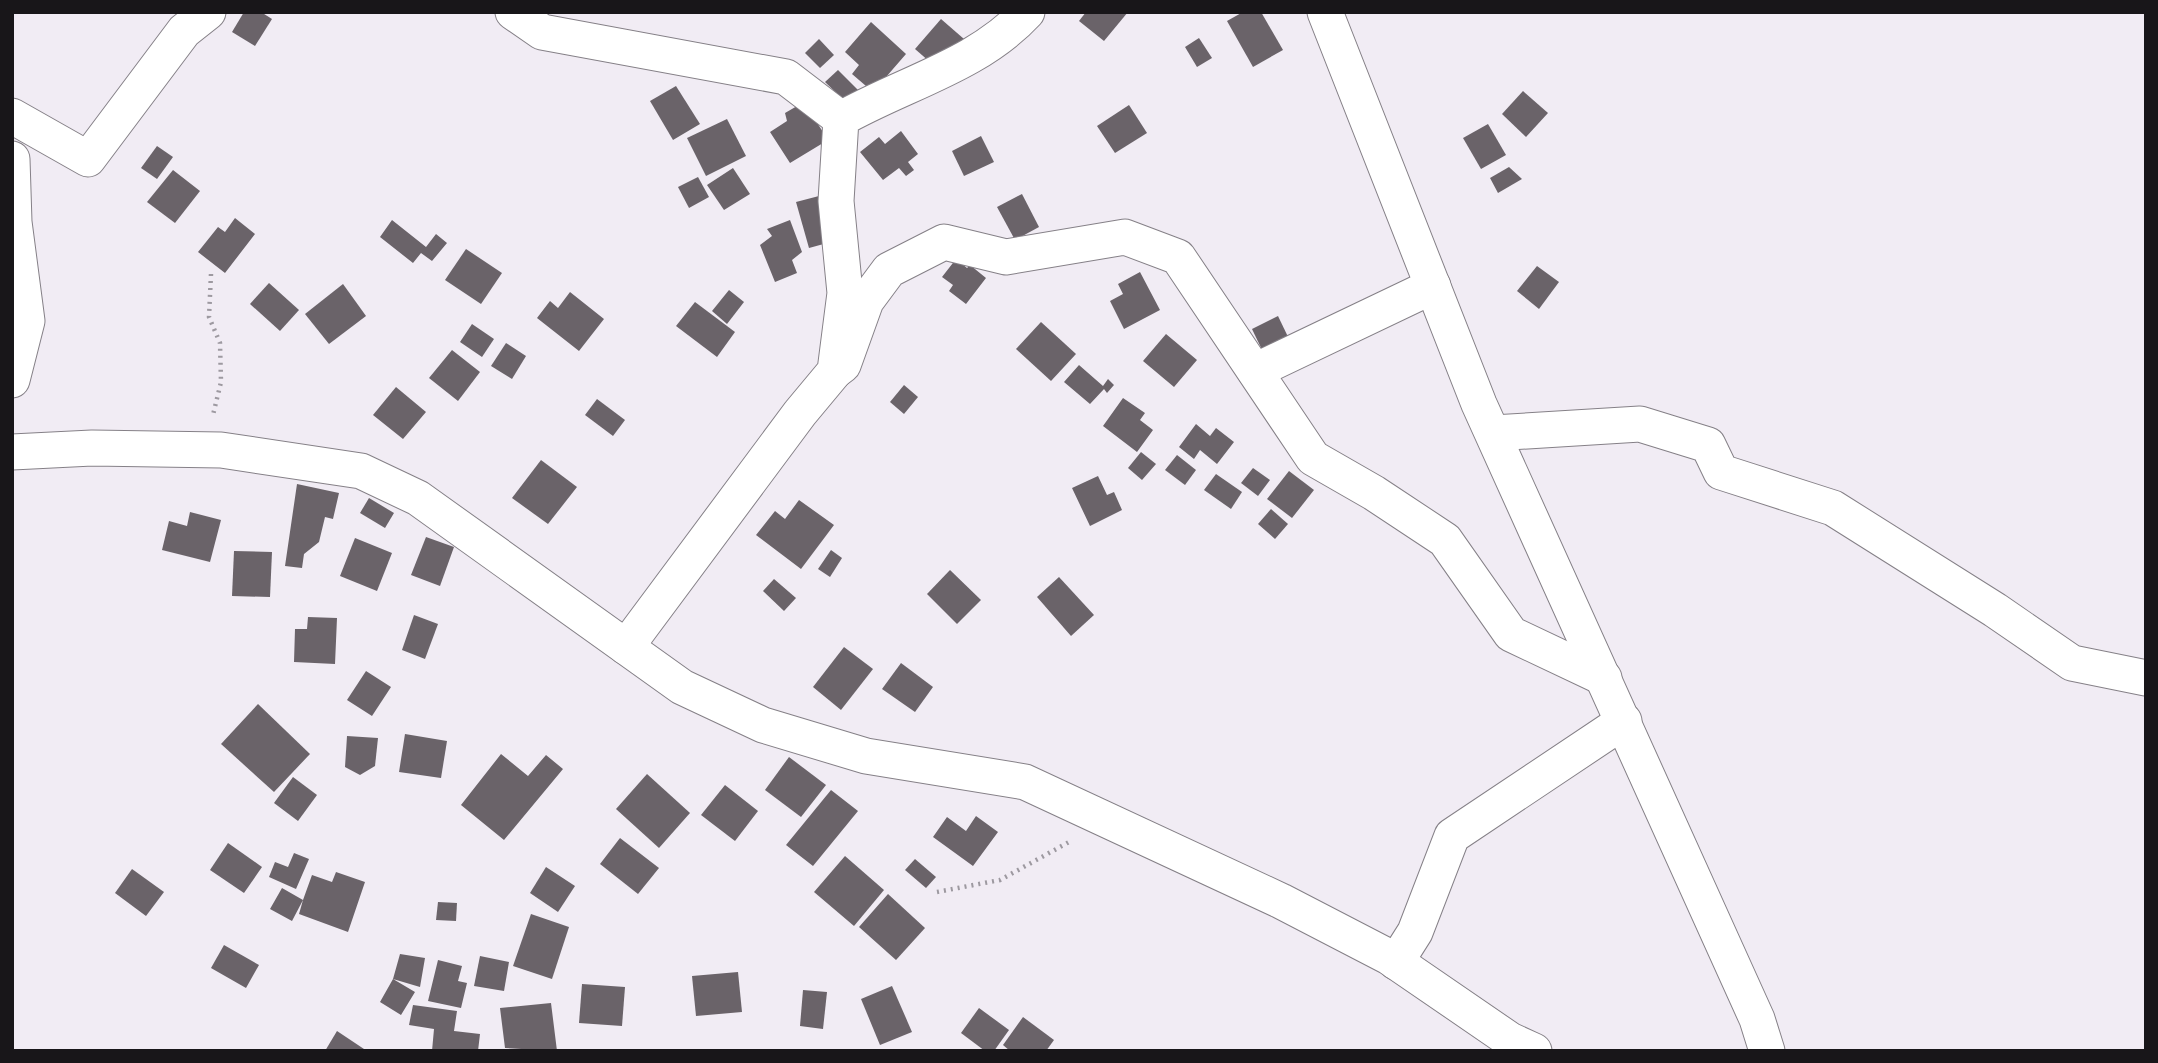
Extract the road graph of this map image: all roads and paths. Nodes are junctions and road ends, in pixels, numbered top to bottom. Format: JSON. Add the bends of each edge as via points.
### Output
{"nodes":[{"id":1,"x":208,"y":12,"type":"edge"},
{"id":2,"x":513,"y":12,"type":"edge"},
{"id":3,"x":1027,"y":12,"type":"edge"},
{"id":4,"x":1325,"y":12,"type":"edge"},
{"id":5,"x":12,"y":116,"type":"edge"},
{"id":6,"x":841,"y":119,"type":"junction"},
{"id":7,"x":12,"y":159,"type":"edge"},
{"id":8,"x":211,"y":274,"type":"dead end"},
{"id":9,"x":1433,"y":286,"type":"junction"},
{"id":10,"x":835,"y":371,"type":"junction"},
{"id":11,"x":1255,"y":371,"type":"junction"},
{"id":12,"x":12,"y":380,"type":"edge"},
{"id":13,"x":1493,"y":433,"type":"junction"},
{"id":14,"x":204,"y":450,"type":"junction"},
{"id":15,"x":12,"y":452,"type":"edge"},
{"id":16,"x":626,"y":648,"type":"junction"},
{"id":17,"x":1604,"y":678,"type":"junction"},
{"id":18,"x":2146,"y":678,"type":"edge"},
{"id":19,"x":1624,"y":722,"type":"junction"},
{"id":20,"x":1107,"y":821,"type":"junction"},
{"id":21,"x":937,"y":892,"type":"dead end"},
{"id":22,"x":1396,"y":962,"type":"junction"},
{"id":23,"x":1534,"y":1051,"type":"edge"},
{"id":24,"x":1767,"y":1051,"type":"edge"}],
"edges":[{"from":1,"to":5,"type":"street","via":[[184,31],[88,159]]},
{"from":2,"to":6,"type":"street","via":[[542,32],[786,77]]},
{"from":3,"to":6,"type":"street","via":[[1005,36],[974,56]]},
{"from":4,"to":9,"type":"street"},
{"from":6,"to":10,"type":"street","via":[[836,201],[845,293]]},
{"from":7,"to":12,"type":"street","via":[[27,321]]},
{"from":8,"to":14,"type":"path","via":[[209,317],[220,343],[221,382]]},
{"from":9,"to":11,"type":"street"},
{"from":9,"to":13,"type":"street"},
{"from":10,"to":11,"type":"street","via":[[843,365],[866,300],[889,270],[944,243],[1006,257],[1125,237],[1178,257]]},
{"from":10,"to":16,"type":"street"},
{"from":11,"to":17,"type":"street","via":[[1313,458],[1446,540],[1511,634]]},
{"from":13,"to":17,"type":"street"},
{"from":13,"to":18,"type":"street","via":[[1640,424],[1708,445],[1721,472],[1833,508],[2072,663]]},
{"from":14,"to":15,"type":"street"},
{"from":14,"to":16,"type":"street","via":[[361,471],[418,498]]},
{"from":16,"to":20,"type":"street","via":[[682,687],[763,726],[866,755],[1025,782]]},
{"from":17,"to":19,"type":"street"},
{"from":19,"to":22,"type":"street","via":[[1452,836],[1415,932]]},
{"from":19,"to":24,"type":"street","via":[[1752,1006]]},
{"from":20,"to":21,"type":"path","via":[[1000,880]]},
{"from":20,"to":22,"type":"street","via":[[1282,901]]},
{"from":22,"to":23,"type":"street","via":[[1510,1040]]}]}
